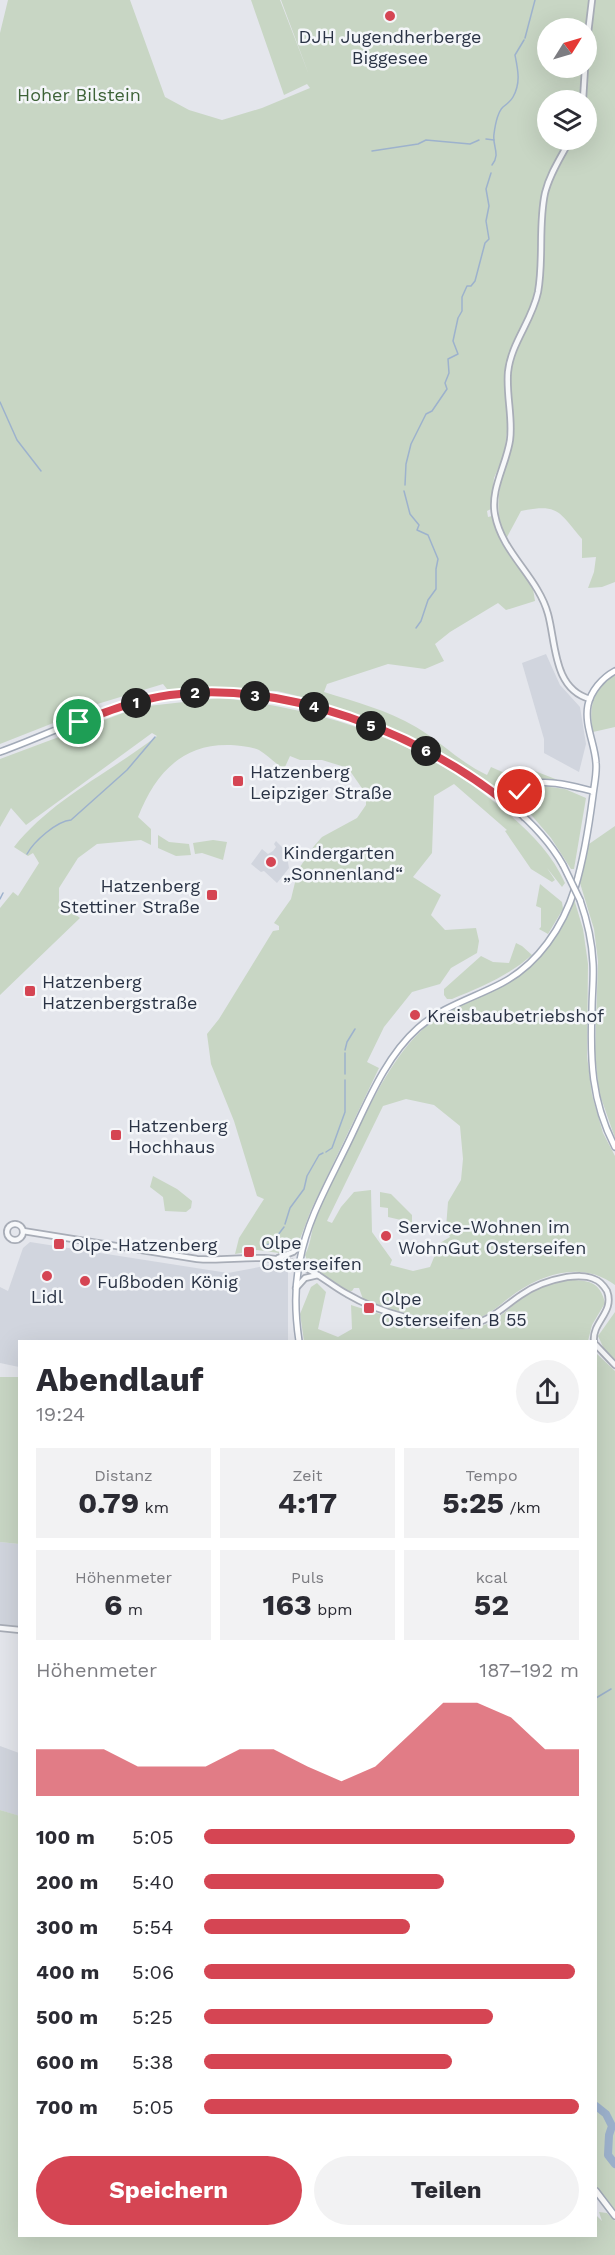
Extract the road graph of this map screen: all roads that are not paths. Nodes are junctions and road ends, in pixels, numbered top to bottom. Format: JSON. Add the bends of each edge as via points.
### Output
{"nodes":[{"id":1,"x":592,"y":0,"type":"edge"},
{"id":2,"x":590,"y":18,"type":"edge"},
{"id":3,"x":565,"y":150,"type":"edge"},
{"id":4,"x":615,"y":671,"type":"edge"},
{"id":5,"x":590,"y":699,"type":"junction"},
{"id":6,"x":0,"y":752,"type":"edge"},
{"id":7,"x":531,"y":783,"type":"junction"},
{"id":8,"x":593,"y":791,"type":"junction"},
{"id":9,"x":520,"y":792,"type":"junction"},
{"id":10,"x":506,"y":802,"type":"junction"},
{"id":11,"x":525,"y":819,"type":"junction"},
{"id":12,"x":615,"y":1147,"type":"edge"},
{"id":13,"x":1,"y":1227,"type":"edge"},
{"id":14,"x":7,"y":1229,"type":"junction"},
{"id":15,"x":22,"y":1231,"type":"junction"},
{"id":16,"x":304,"y":1242,"type":"junction"},
{"id":17,"x":278,"y":1258,"type":"junction"},
{"id":18,"x":299,"y":1264,"type":"junction"},
{"id":19,"x":318,"y":1275,"type":"junction"},
{"id":20,"x":296,"y":1288,"type":"junction"},
{"id":21,"x":299,"y":1340,"type":"edge"},
{"id":22,"x":594,"y":1340,"type":"edge"},
{"id":23,"x":597,"y":1347,"type":"edge"},
{"id":24,"x":615,"y":1365,"type":"edge"},
{"id":25,"x":0,"y":1628,"type":"edge"},
{"id":26,"x":18,"y":1630,"type":"edge"},
{"id":27,"x":597,"y":2192,"type":"edge"},
{"id":28,"x":615,"y":2216,"type":"edge"}],
"edges":[{"from":1,"to":2,"type":"street"},
{"from":3,"to":5,"type":"street","via":[[546,190],[538,293],[509,364],[511,433],[496,487],[494,513],[505,542],[542,596],[565,680]]},
{"from":4,"to":5,"type":"main road","via":[[601,681]]},
{"from":5,"to":8,"type":"main road","via":[[588,723],[596,764]]},
{"from":6,"to":10,"type":"main road","via":[[145,700],[194,693],[246,695],[311,706],[371,726],[453,766]]},
{"from":7,"to":8,"type":"main road"},
{"from":7,"to":9,"type":"main road"},
{"from":7,"to":10,"type":"main road","via":[[521,786]]},
{"from":8,"to":16,"type":"main road","via":[[574,889],[550,939],[536,956],[502,983],[437,1014],[403,1044],[365,1109]]},
{"from":9,"to":10,"type":"main road"},
{"from":9,"to":11,"type":"main road","via":[[519,806]]},
{"from":10,"to":11,"type":"main road"},
{"from":11,"to":12,"type":"main road","bridge":true,"via":[[563,865],[589,931],[593,963],[594,1093]]},
{"from":13,"to":14,"type":"street"},
{"from":14,"to":15,"type":"street","via":[[15,1224]]},
{"from":14,"to":15,"type":"street","via":[[14,1240]]},
{"from":15,"to":17,"type":"street","via":[[214,1261]]},
{"from":16,"to":17,"type":"street"},
{"from":16,"to":18,"type":"main road"},
{"from":17,"to":18,"type":"street"},
{"from":18,"to":19,"type":"street"},
{"from":18,"to":20,"type":"main road"},
{"from":19,"to":20,"type":"street","via":[[306,1278]]},
{"from":19,"to":22,"type":"street","via":[[371,1305],[430,1322],[459,1325],[486,1320],[546,1281],[590,1277],[605,1287],[610,1300]]},
{"from":20,"to":21,"type":"main road"},
{"from":23,"to":24,"type":"street"},
{"from":25,"to":26,"type":"street"},
{"from":27,"to":28,"type":"main road"}]}
